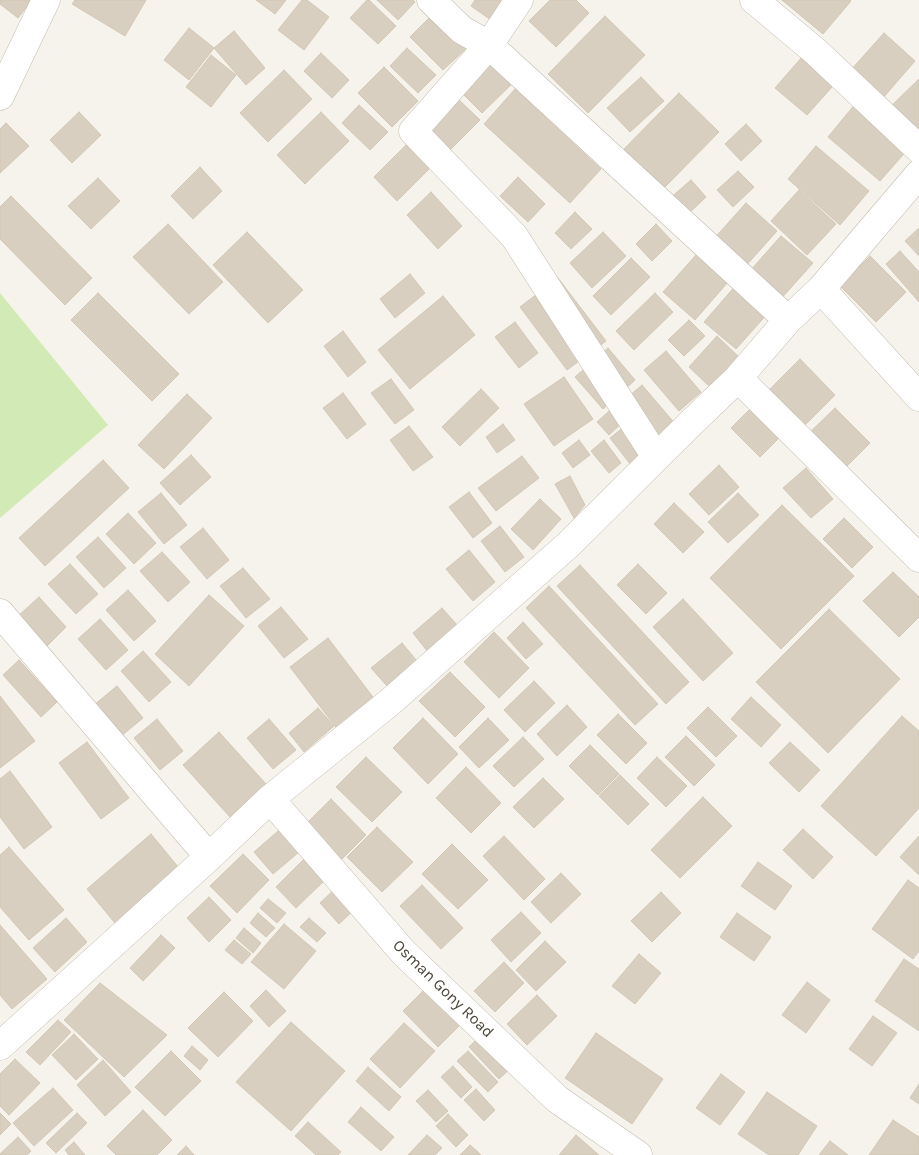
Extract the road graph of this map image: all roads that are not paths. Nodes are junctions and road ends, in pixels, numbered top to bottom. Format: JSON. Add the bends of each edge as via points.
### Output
{"nodes":[{"id":1,"x":46,"y":0,"type":"edge"},
{"id":2,"x":431,"y":0,"type":"edge"},
{"id":3,"x":519,"y":0,"type":"edge"},
{"id":4,"x":754,"y":0,"type":"edge"},
{"id":5,"x":489,"y":45,"type":"junction"},
{"id":6,"x":0,"y":96,"type":"edge"},
{"id":7,"x":919,"y":149,"type":"edge"},
{"id":8,"x":919,"y":174,"type":"edge"},
{"id":9,"x":821,"y":289,"type":"junction"},
{"id":10,"x":788,"y":320,"type":"junction"},
{"id":11,"x":738,"y":378,"type":"junction"},
{"id":12,"x":919,"y":397,"type":"edge"},
{"id":13,"x":656,"y":457,"type":"junction"},
{"id":14,"x":919,"y":558,"type":"edge"},
{"id":15,"x":0,"y":613,"type":"edge"},
{"id":16,"x":270,"y":798,"type":"junction"},
{"id":17,"x":209,"y":857,"type":"junction"},
{"id":18,"x":0,"y":1046,"type":"edge"},
{"id":19,"x":638,"y":1155,"type":"edge"}],
"edges":[{"from":1,"to":6,"type":"street"},
{"from":2,"to":5,"type":"street","via":[[462,30]]},
{"from":3,"to":5,"type":"street"},
{"from":4,"to":7,"type":"street","via":[[815,51]]},
{"from":5,"to":10,"type":"street"},
{"from":5,"to":13,"type":"street","via":[[413,131],[514,236]]},
{"from":8,"to":9,"type":"street"},
{"from":9,"to":10,"type":"street"},
{"from":9,"to":12,"type":"street"},
{"from":10,"to":11,"type":"street"},
{"from":11,"to":13,"type":"street"},
{"from":11,"to":14,"type":"street"},
{"from":13,"to":16,"type":"street","via":[[568,545],[390,702]]},
{"from":15,"to":17,"type":"street"},
{"from":16,"to":17,"type":"street"},
{"from":16,"to":19,"type":"street","name":"Osman Gony Road","via":[[404,953],[557,1099]]},
{"from":17,"to":18,"type":"street"}]}
